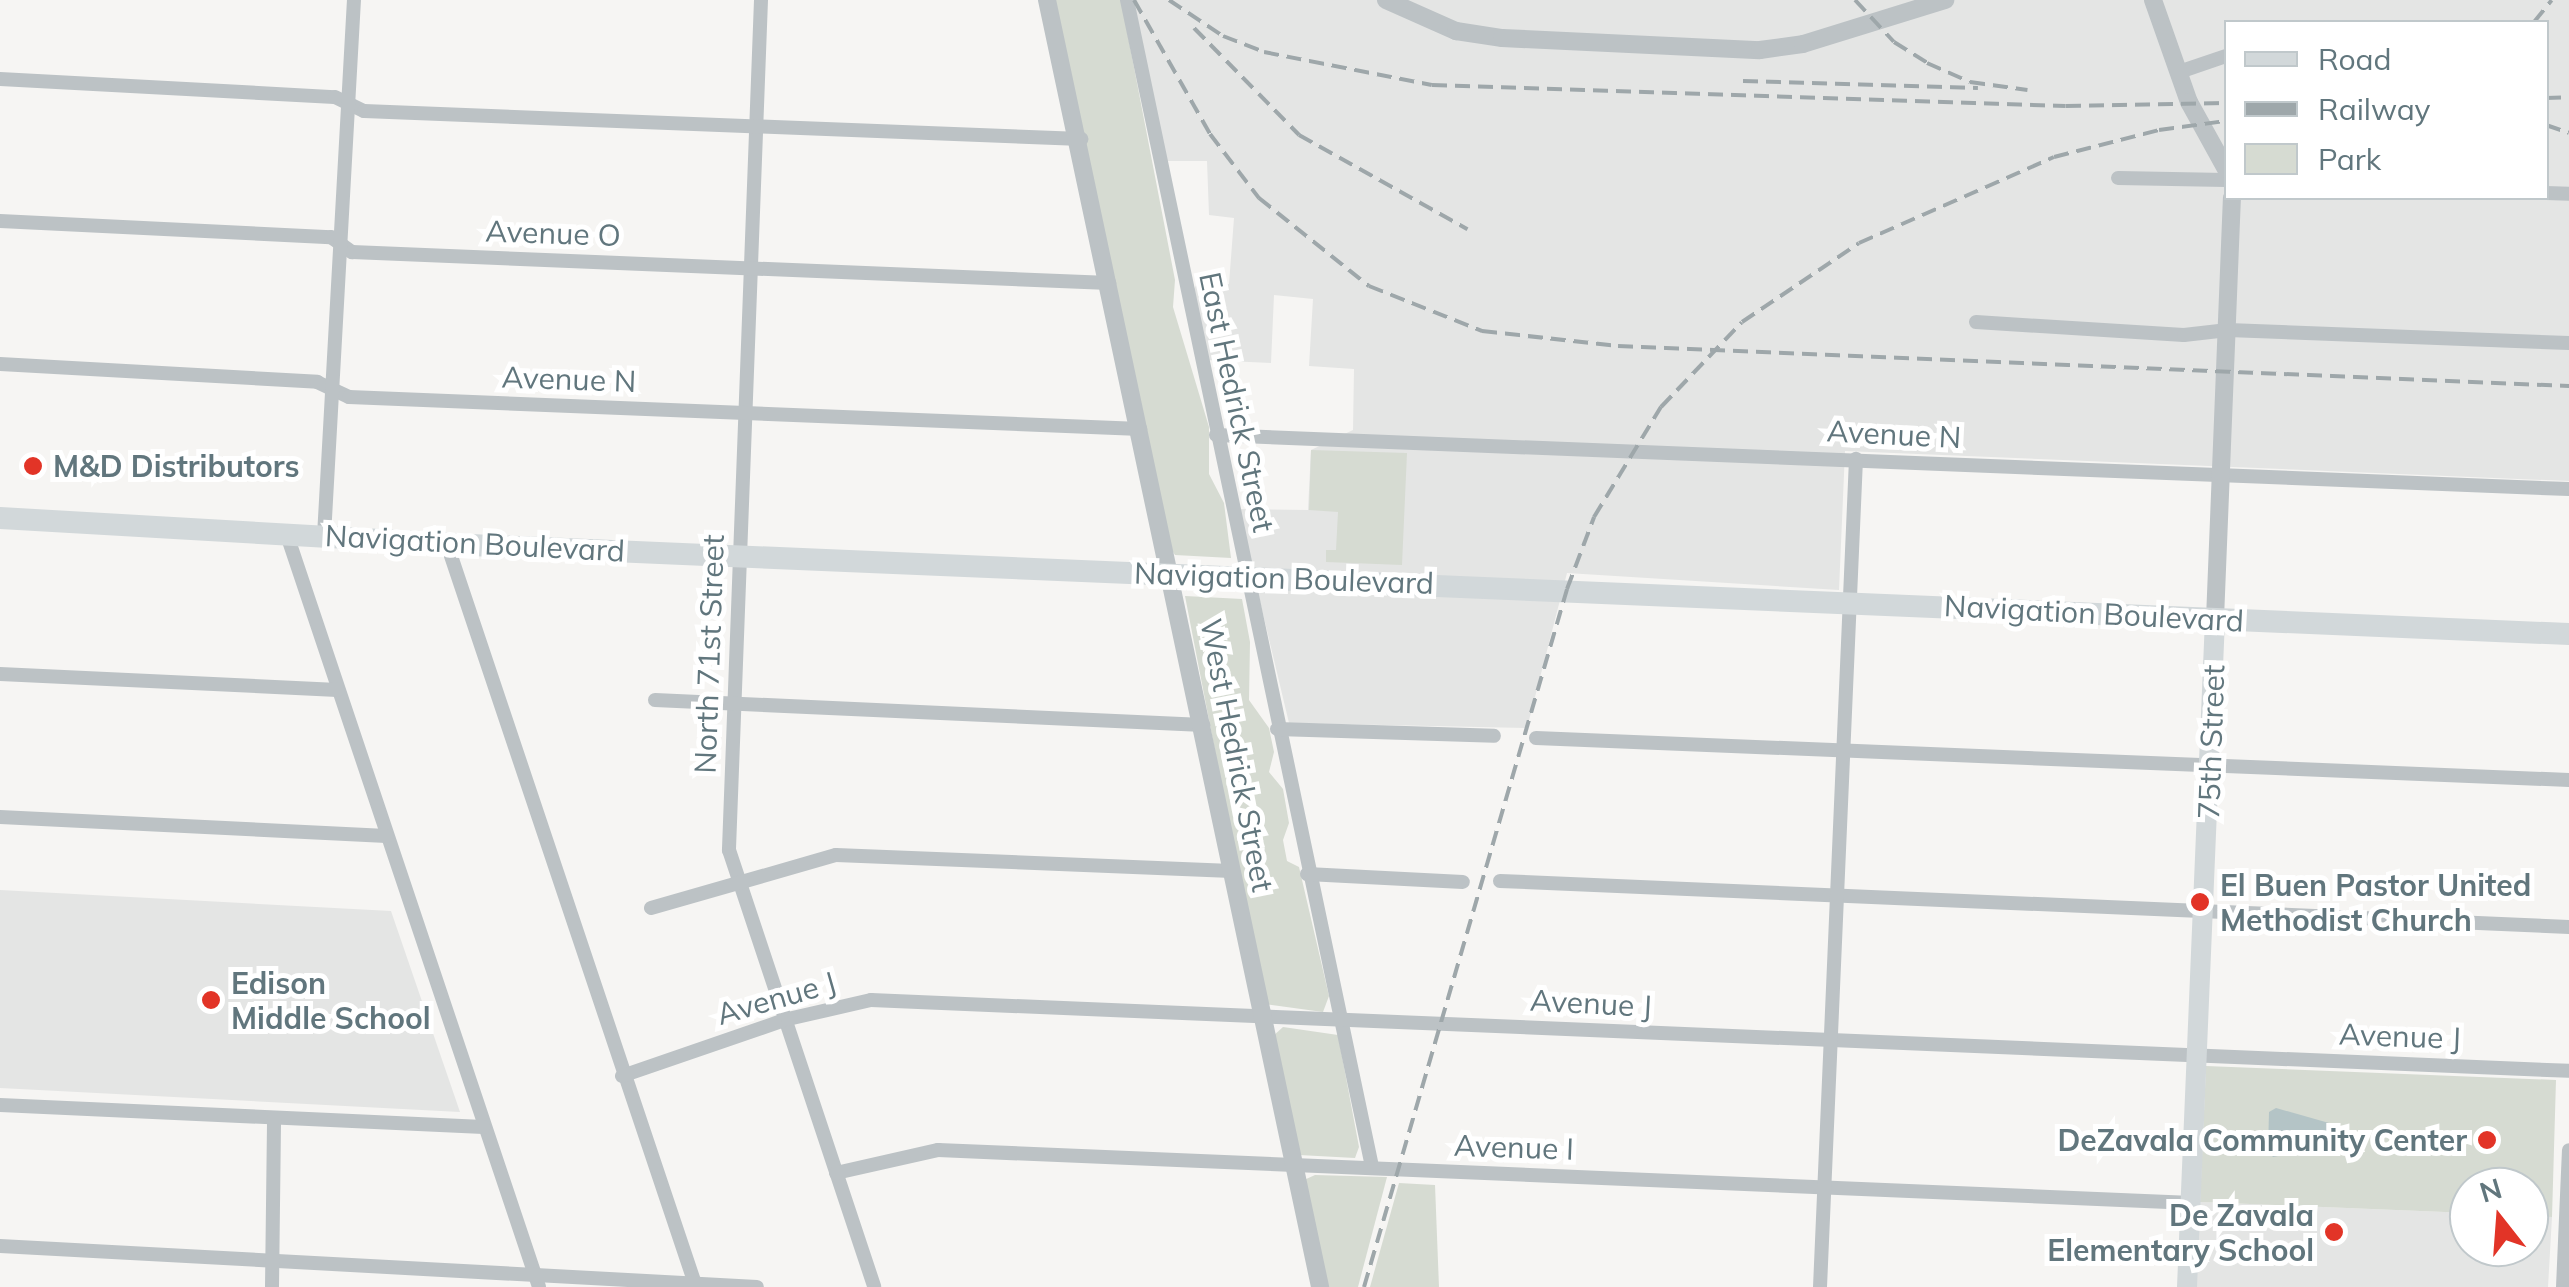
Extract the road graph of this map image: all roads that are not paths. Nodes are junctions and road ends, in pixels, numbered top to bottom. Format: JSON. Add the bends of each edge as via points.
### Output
{"nodes":[{"id":1,"x":354,"y":0,"type":"edge"},
{"id":2,"x":761,"y":0,"type":"edge"},
{"id":3,"x":1047,"y":0,"type":"edge"},
{"id":4,"x":1126,"y":0,"type":"edge"},
{"id":5,"x":1386,"y":0,"type":"edge"},
{"id":6,"x":1945,"y":0,"type":"edge"},
{"id":7,"x":2153,"y":0,"type":"edge"},
{"id":8,"x":2224,"y":57,"type":"edge"},
{"id":9,"x":2179,"y":72,"type":"junction"},
{"id":10,"x":0,"y":79,"type":"edge"},
{"id":11,"x":347,"y":103,"type":"junction"},
{"id":12,"x":756,"y":128,"type":"junction"},
{"id":13,"x":1081,"y":139,"type":"junction"},
{"id":14,"x":2224,"y":165,"type":"edge"},
{"id":15,"x":2118,"y":178,"type":"dead end"},
{"id":16,"x":2224,"y":180,"type":"edge"},
{"id":17,"x":2232,"y":200,"type":"edge"},
{"id":18,"x":0,"y":221,"type":"edge"},
{"id":19,"x":340,"y":244,"type":"junction"},
{"id":20,"x":751,"y":270,"type":"junction"},
{"id":21,"x":1109,"y":283,"type":"junction"},
{"id":22,"x":1976,"y":322,"type":"dead end"},
{"id":23,"x":2228,"y":330,"type":"junction"},
{"id":24,"x":2569,"y":343,"type":"edge"},
{"id":25,"x":0,"y":364,"type":"edge"},
{"id":26,"x":332,"y":389,"type":"junction"},
{"id":27,"x":746,"y":414,"type":"junction"},
{"id":28,"x":1140,"y":429,"type":"junction"},
{"id":29,"x":1216,"y":435,"type":"junction"},
{"id":30,"x":1856,"y":459,"type":"junction"},
{"id":31,"x":2219,"y":477,"type":"junction"},
{"id":32,"x":2569,"y":488,"type":"edge"},
{"id":33,"x":0,"y":518,"type":"edge"},
{"id":34,"x":286,"y":532,"type":"junction"},
{"id":35,"x":324,"y":536,"type":"junction"},
{"id":36,"x":447,"y":544,"type":"junction"},
{"id":37,"x":741,"y":556,"type":"junction"},
{"id":38,"x":1172,"y":574,"type":"junction"},
{"id":39,"x":1245,"y":576,"type":"junction"},
{"id":40,"x":1847,"y":602,"type":"junction"},
{"id":41,"x":2215,"y":619,"type":"junction"},
{"id":42,"x":2569,"y":634,"type":"edge"},
{"id":43,"x":0,"y":674,"type":"edge"},
{"id":44,"x":338,"y":690,"type":"junction"},
{"id":45,"x":655,"y":700,"type":"dead end"},
{"id":46,"x":734,"y":704,"type":"junction"},
{"id":47,"x":1204,"y":725,"type":"junction"},
{"id":48,"x":1277,"y":730,"type":"junction"},
{"id":49,"x":1494,"y":736,"type":"dead end"},
{"id":50,"x":1536,"y":738,"type":"dead end"},
{"id":51,"x":1842,"y":750,"type":"junction"},
{"id":52,"x":2211,"y":764,"type":"junction"},
{"id":53,"x":2569,"y":780,"type":"edge"},
{"id":54,"x":0,"y":818,"type":"edge"},
{"id":55,"x":386,"y":836,"type":"junction"},
{"id":56,"x":1232,"y":871,"type":"junction"},
{"id":57,"x":1306,"y":874,"type":"junction"},
{"id":58,"x":1500,"y":881,"type":"dead end"},
{"id":59,"x":1463,"y":882,"type":"dead end"},
{"id":60,"x":740,"y":883,"type":"junction"},
{"id":61,"x":1837,"y":895,"type":"junction"},
{"id":62,"x":651,"y":908,"type":"dead end"},
{"id":63,"x":2205,"y":911,"type":"junction"},
{"id":64,"x":2569,"y":926,"type":"edge"},
{"id":65,"x":1262,"y":1017,"type":"junction"},
{"id":66,"x":788,"y":1019,"type":"junction"},
{"id":67,"x":1342,"y":1022,"type":"junction"},
{"id":68,"x":1829,"y":1041,"type":"junction"},
{"id":69,"x":2200,"y":1055,"type":"junction"},
{"id":70,"x":2569,"y":1070,"type":"edge"},
{"id":71,"x":622,"y":1076,"type":"junction"},
{"id":72,"x":0,"y":1105,"type":"edge"},
{"id":73,"x":274,"y":1118,"type":"junction"},
{"id":74,"x":484,"y":1127,"type":"junction"},
{"id":75,"x":2569,"y":1150,"type":"edge"},
{"id":76,"x":1293,"y":1166,"type":"junction"},
{"id":77,"x":1372,"y":1167,"type":"junction"},
{"id":78,"x":836,"y":1174,"type":"junction"},
{"id":79,"x":1822,"y":1187,"type":"junction"},
{"id":80,"x":2192,"y":1203,"type":"junction"},
{"id":81,"x":2568,"y":1217,"type":"edge"},
{"id":82,"x":0,"y":1246,"type":"edge"},
{"id":83,"x":273,"y":1259,"type":"junction"},
{"id":84,"x":537,"y":1281,"type":"edge"},
{"id":85,"x":695,"y":1284,"type":"junction"},
{"id":86,"x":272,"y":1287,"type":"edge"},
{"id":87,"x":756,"y":1287,"type":"edge"},
{"id":88,"x":874,"y":1287,"type":"edge"},
{"id":89,"x":1320,"y":1287,"type":"edge"},
{"id":90,"x":1820,"y":1287,"type":"edge"},
{"id":91,"x":2187,"y":1287,"type":"edge"},
{"id":92,"x":2562,"y":1287,"type":"edge"}],
"edges":[{"from":1,"to":11,"type":"street"},
{"from":2,"to":12,"type":"street","name":"North 71st Street"},
{"from":3,"to":13,"type":"street","name":"West Hedrick Street"},
{"from":4,"to":29,"type":"street","name":"East Hedrick Street"},
{"from":5,"to":6,"type":"street","via":[[1456,30],[1502,38],[1760,50],[1803,44]]},
{"from":7,"to":9,"type":"street"},
{"from":8,"to":9,"type":"street"},
{"from":9,"to":14,"type":"street"},
{"from":10,"to":11,"type":"street","via":[[334,96]]},
{"from":11,"to":12,"type":"street","via":[[364,111]]},
{"from":11,"to":19,"type":"street"},
{"from":12,"to":13,"type":"street"},
{"from":12,"to":20,"type":"street","name":"North 71st Street"},
{"from":13,"to":21,"type":"street","name":"West Hedrick Street"},
{"from":15,"to":16,"type":"street"},
{"from":17,"to":23,"type":"street","name":"75th Street"},
{"from":18,"to":19,"type":"street","name":"Avenue O","via":[[330,237]]},
{"from":19,"to":20,"type":"street","name":"Avenue O","via":[[352,252]]},
{"from":19,"to":26,"type":"street"},
{"from":20,"to":21,"type":"street","name":"Avenue O"},
{"from":20,"to":27,"type":"street","name":"North 71st Street"},
{"from":21,"to":28,"type":"street","name":"West Hedrick Street"},
{"from":22,"to":23,"type":"street","via":[[2184,335]]},
{"from":23,"to":24,"type":"street"},
{"from":23,"to":31,"type":"street","name":"75th Street"},
{"from":25,"to":26,"type":"street","name":"Avenue N","via":[[317,382]]},
{"from":26,"to":27,"type":"street","name":"Avenue N","via":[[349,397]]},
{"from":26,"to":35,"type":"street"},
{"from":27,"to":28,"type":"street","name":"Avenue N"},
{"from":27,"to":37,"type":"street","name":"North 71st Street"},
{"from":28,"to":38,"type":"street","name":"West Hedrick Street"},
{"from":29,"to":30,"type":"street","name":"Avenue N"},
{"from":29,"to":39,"type":"street","name":"East Hedrick Street"},
{"from":30,"to":31,"type":"street","name":"Avenue N"},
{"from":30,"to":40,"type":"street"},
{"from":31,"to":32,"type":"street","name":"Avenue N"},
{"from":31,"to":41,"type":"street","name":"75th Street"},
{"from":33,"to":34,"type":"main road","name":"Navigation Boulevard"},
{"from":34,"to":35,"type":"main road","name":"Navigation Boulevard"},
{"from":34,"to":44,"type":"street"},
{"from":35,"to":36,"type":"main road","name":"Navigation Boulevard"},
{"from":36,"to":37,"type":"main road","name":"Navigation Boulevard"},
{"from":36,"to":71,"type":"street"},
{"from":37,"to":38,"type":"main road","name":"Navigation Boulevard"},
{"from":37,"to":46,"type":"street","name":"North 71st Street"},
{"from":38,"to":39,"type":"main road","name":"Navigation Boulevard"},
{"from":38,"to":47,"type":"street","name":"West Hedrick Street"},
{"from":39,"to":40,"type":"main road","name":"Navigation Boulevard"},
{"from":39,"to":48,"type":"street","name":"East Hedrick Street"},
{"from":40,"to":41,"type":"main road","name":"Navigation Boulevard"},
{"from":40,"to":51,"type":"street"},
{"from":41,"to":42,"type":"main road","name":"Navigation Boulevard"},
{"from":41,"to":52,"type":"main road","name":"75th Street"},
{"from":43,"to":44,"type":"street"},
{"from":44,"to":55,"type":"street"},
{"from":45,"to":46,"type":"street"},
{"from":46,"to":47,"type":"street"},
{"from":46,"to":60,"type":"street","name":"North 71st Street","via":[[729,850]]},
{"from":47,"to":56,"type":"street","name":"West Hedrick Street"},
{"from":48,"to":49,"type":"street"},
{"from":48,"to":57,"type":"street","name":"East Hedrick Street"},
{"from":50,"to":51,"type":"street"},
{"from":51,"to":52,"type":"street"},
{"from":51,"to":61,"type":"street"},
{"from":52,"to":53,"type":"street"},
{"from":52,"to":63,"type":"main road","name":"75th Street"},
{"from":54,"to":55,"type":"street"},
{"from":55,"to":74,"type":"street"},
{"from":56,"to":60,"type":"street","via":[[836,855]]},
{"from":56,"to":65,"type":"street","name":"West Hedrick Street"},
{"from":57,"to":59,"type":"street"},
{"from":57,"to":67,"type":"street","name":"East Hedrick Street"},
{"from":58,"to":61,"type":"street"},
{"from":60,"to":62,"type":"street"},
{"from":60,"to":66,"type":"street","name":"North 71st Street"},
{"from":61,"to":63,"type":"street"},
{"from":61,"to":68,"type":"street"},
{"from":63,"to":64,"type":"street"},
{"from":63,"to":69,"type":"main road","name":"75th Street"},
{"from":65,"to":66,"type":"street","name":"Avenue J","via":[[870,1000]]},
{"from":65,"to":67,"type":"street","name":"Avenue J"},
{"from":65,"to":76,"type":"street","name":"West Hedrick Street"},
{"from":66,"to":71,"type":"street","name":"Avenue J"},
{"from":66,"to":78,"type":"street","name":"North 71st Street"},
{"from":67,"to":68,"type":"street","name":"Avenue J"},
{"from":67,"to":77,"type":"street","name":"East Hedrick Street"},
{"from":68,"to":69,"type":"street","name":"Avenue J"},
{"from":68,"to":79,"type":"street"},
{"from":69,"to":70,"type":"street","name":"Avenue J"},
{"from":69,"to":80,"type":"main road","name":"75th Street"},
{"from":71,"to":85,"type":"street"},
{"from":72,"to":73,"type":"street"},
{"from":73,"to":74,"type":"street"},
{"from":73,"to":83,"type":"street"},
{"from":74,"to":84,"type":"street"},
{"from":75,"to":81,"type":"street"},
{"from":76,"to":77,"type":"street","name":"Avenue I"},
{"from":76,"to":78,"type":"street","name":"Avenue I","via":[[938,1150]]},
{"from":76,"to":89,"type":"street","name":"West Hedrick Street"},
{"from":77,"to":79,"type":"street","name":"Avenue I"},
{"from":78,"to":88,"type":"street","name":"North 71st Street"},
{"from":79,"to":80,"type":"street","name":"Avenue I"},
{"from":79,"to":90,"type":"street"},
{"from":80,"to":91,"type":"main road","name":"75th Street"},
{"from":81,"to":92,"type":"street"},
{"from":82,"to":83,"type":"street"},
{"from":83,"to":84,"type":"street"},
{"from":83,"to":86,"type":"street"},
{"from":84,"to":85,"type":"street"},
{"from":85,"to":87,"type":"street"}]}
